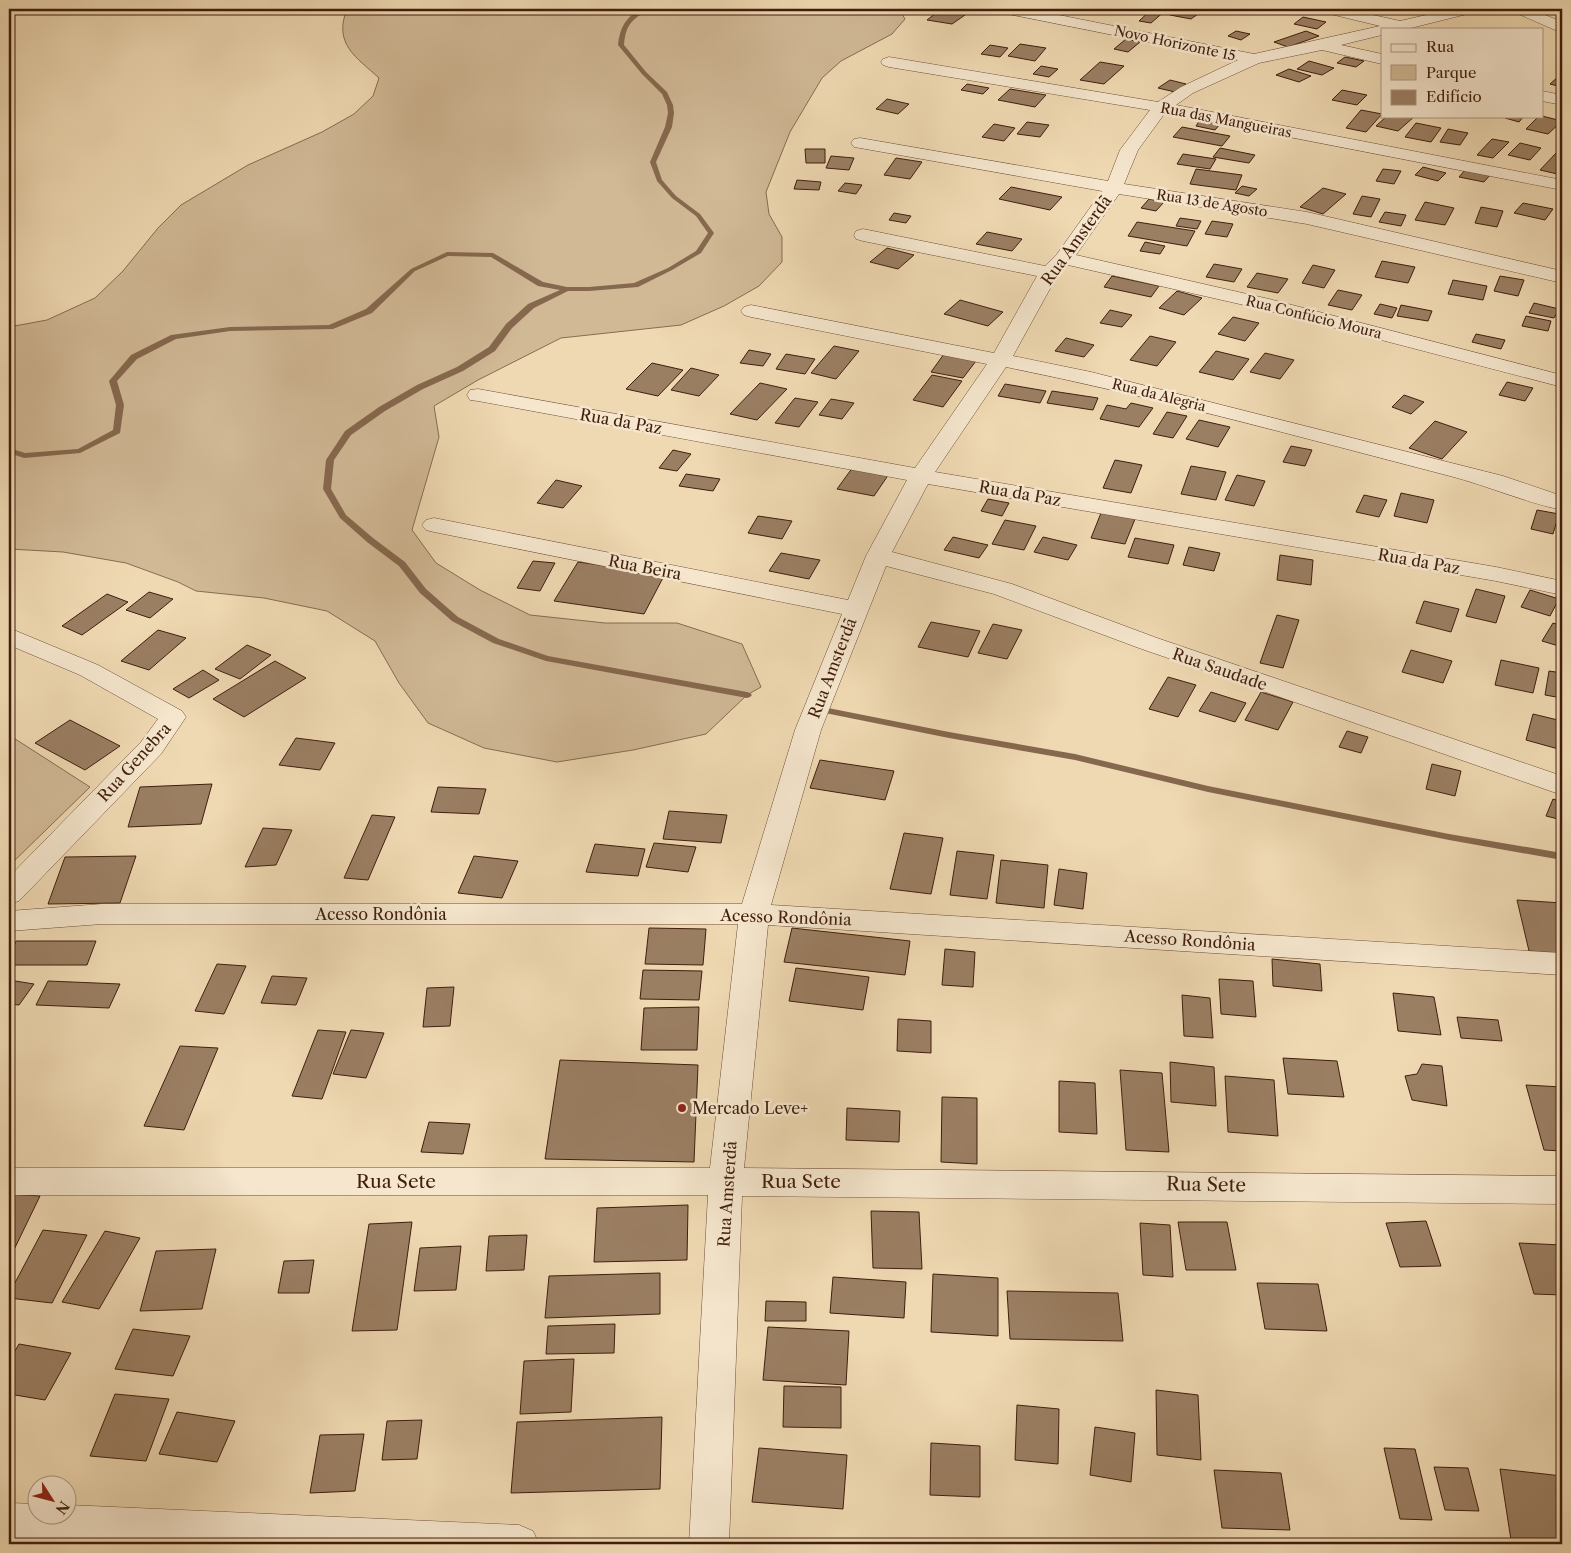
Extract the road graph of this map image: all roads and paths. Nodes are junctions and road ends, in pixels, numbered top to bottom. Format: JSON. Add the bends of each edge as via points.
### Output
{"nodes":[{"id":1,"x":1008,"y":9,"type":"edge"},
{"id":2,"x":1327,"y":9,"type":"edge"},
{"id":3,"x":1470,"y":9,"type":"edge"},
{"id":4,"x":1519,"y":9,"type":"edge"},
{"id":5,"x":1393,"y":27,"type":"edge"},
{"id":6,"x":1562,"y":28,"type":"edge"},
{"id":7,"x":1381,"y":30,"type":"edge"},
{"id":8,"x":1322,"y":45,"type":"junction"},
{"id":9,"x":1254,"y":59,"type":"junction"},
{"id":10,"x":1381,"y":59,"type":"edge"},
{"id":11,"x":889,"y":62,"type":"dead end"},
{"id":12,"x":1544,"y":96,"type":"edge"},
{"id":13,"x":1562,"y":100,"type":"edge"},
{"id":14,"x":1161,"y":107,"type":"junction"},
{"id":15,"x":860,"y":142,"type":"dead end"},
{"id":16,"x":1562,"y":185,"type":"edge"},
{"id":17,"x":1114,"y":188,"type":"junction"},
{"id":18,"x":863,"y":235,"type":"dead end"},
{"id":19,"x":1064,"y":258,"type":"junction"},
{"id":20,"x":1049,"y":273,"type":"junction"},
{"id":21,"x":1562,"y":277,"type":"edge"},
{"id":22,"x":751,"y":311,"type":"dead end"},
{"id":23,"x":1001,"y":359,"type":"junction"},
{"id":24,"x":1562,"y":381,"type":"edge"},
{"id":25,"x":478,"y":395,"type":"dead end"},
{"id":26,"x":921,"y":476,"type":"junction"},
{"id":27,"x":1562,"y":503,"type":"edge"},
{"id":28,"x":434,"y":525,"type":"dead end"},
{"id":29,"x":878,"y":556,"type":"junction"},
{"id":30,"x":1562,"y":588,"type":"edge"},
{"id":31,"x":856,"y":609,"type":"junction"},
{"id":32,"x":9,"y":636,"type":"edge"},
{"id":33,"x":1562,"y":786,"type":"edge"},
{"id":34,"x":9,"y":894,"type":"edge"},
{"id":35,"x":754,"y":914,"type":"junction"},
{"id":36,"x":9,"y":921,"type":"edge"},
{"id":37,"x":1562,"y":964,"type":"edge"},
{"id":38,"x":726,"y":1180,"type":"junction"},
{"id":39,"x":9,"y":1181,"type":"edge"},
{"id":40,"x":1562,"y":1190,"type":"edge"},
{"id":41,"x":9,"y":1520,"type":"edge"},
{"id":42,"x":519,"y":1544,"type":"edge"},
{"id":43,"x":709,"y":1544,"type":"edge"}],
"edges":[{"from":1,"to":9,"type":"street","name":"Novo Horizonte 15"},
{"from":2,"to":5,"type":"street"},
{"from":3,"to":5,"type":"street"},
{"from":4,"to":6,"type":"street"},
{"from":7,"to":8,"type":"street","name":"Rua Amsterdã"},
{"from":8,"to":9,"type":"street","name":"Rua Amsterdã"},
{"from":8,"to":10,"type":"street"},
{"from":9,"to":14,"type":"street","name":"Rua Amsterdã","via":[[1187,90]]},
{"from":11,"to":14,"type":"street","name":"Rua das Mangueiras"},
{"from":12,"to":13,"type":"street"},
{"from":14,"to":16,"type":"street","name":"Rua das Mangueiras"},
{"from":14,"to":17,"type":"street","name":"Rua Amsterdã","via":[[1129,150]]},
{"from":15,"to":17,"type":"street","name":"Rua 13 de Agosto"},
{"from":17,"to":19,"type":"street","name":"Rua Amsterdã"},
{"from":17,"to":21,"type":"street","name":"Rua 13 de Agosto","via":[[1307,218]]},
{"from":18,"to":20,"type":"street"},
{"from":19,"to":20,"type":"street","name":"Rua Amsterdã"},
{"from":19,"to":24,"type":"street","name":"Rua Confúcio Moura","via":[[1269,305]]},
{"from":20,"to":23,"type":"street","name":"Rua Amsterdã"},
{"from":22,"to":23,"type":"street","name":"Rua da Alegria"},
{"from":23,"to":26,"type":"street","name":"Rua Amsterdã"},
{"from":23,"to":27,"type":"street","name":"Rua da Alegria","via":[[1246,416],[1476,476]]},
{"from":25,"to":26,"type":"street","name":"Rua da Paz"},
{"from":26,"to":29,"type":"street","name":"Rua Amsterdã"},
{"from":26,"to":30,"type":"street","name":"Rua da Paz"},
{"from":28,"to":31,"type":"street","name":"Rua Beira"},
{"from":29,"to":31,"type":"street","name":"Rua Amsterdã"},
{"from":29,"to":33,"type":"street","name":"Rua Saudade","via":[[1003,589],[1148,644]]},
{"from":31,"to":35,"type":"street","name":"Rua Amsterdã","via":[[808,730]]},
{"from":32,"to":34,"type":"street","name":"Rua Genebra","via":[[90,670],[173,717],[150,748]]},
{"from":35,"to":36,"type":"street","name":"Acesso Rondônia","via":[[102,914]]},
{"from":35,"to":37,"type":"street","name":"Acesso Rondônia"},
{"from":35,"to":38,"type":"street","name":"Rua Amsterdã"},
{"from":38,"to":39,"type":"street","name":"Rua Sete"},
{"from":38,"to":40,"type":"street","name":"Rua Sete"},
{"from":38,"to":43,"type":"street","name":"Rua Amsterdã"},
{"from":41,"to":42,"type":"street"}]}
